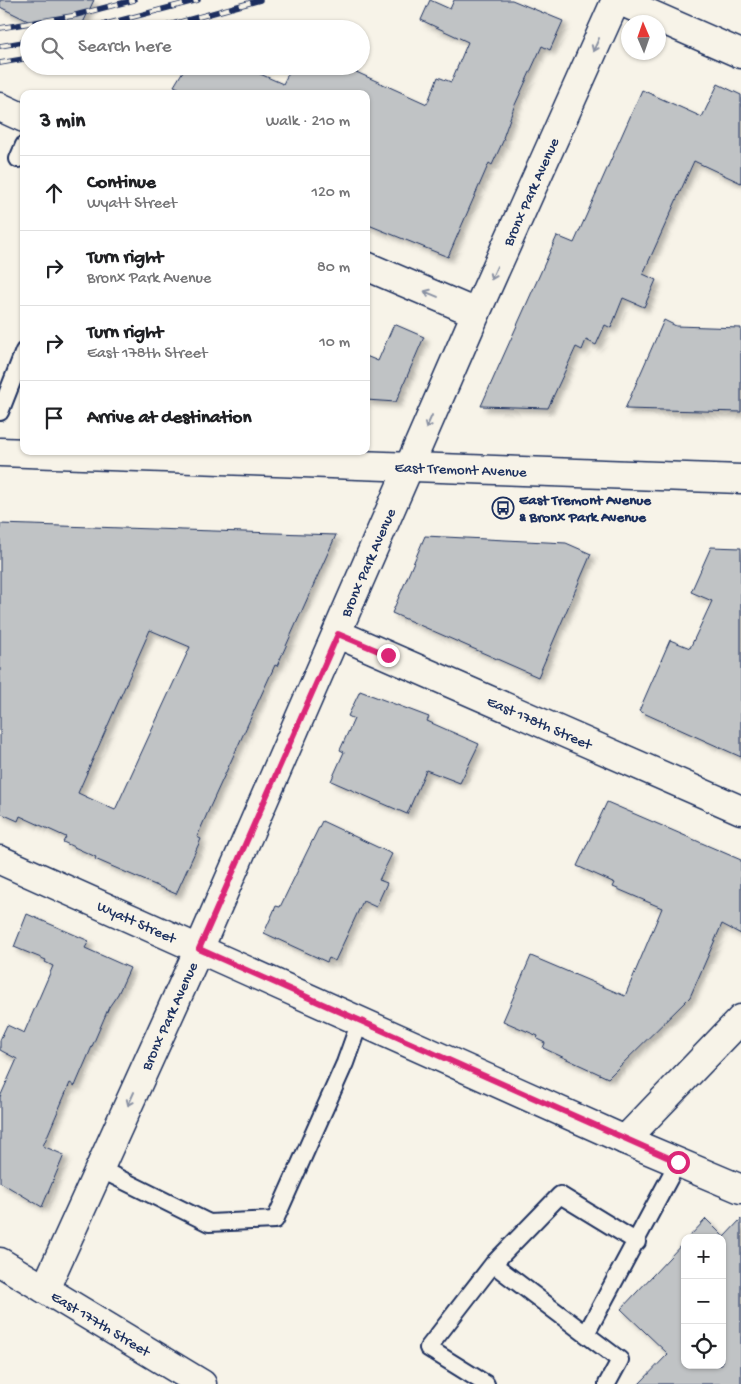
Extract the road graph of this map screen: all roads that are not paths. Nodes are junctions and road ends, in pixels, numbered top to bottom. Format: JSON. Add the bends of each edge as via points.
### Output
{"nodes":[{"id":1,"x":617,"y":0,"type":"edge"},
{"id":2,"x":741,"y":54,"type":"edge"},
{"id":3,"x":0,"y":107,"type":"edge"},
{"id":4,"x":20,"y":116,"type":"edge"},
{"id":5,"x":370,"y":268,"type":"edge"},
{"id":6,"x":476,"y":313,"type":"junction"},
{"id":7,"x":20,"y":361,"type":"edge"},
{"id":8,"x":0,"y":412,"type":"edge"},
{"id":9,"x":0,"y":452,"type":"edge"},
{"id":10,"x":20,"y":453,"type":"edge"},
{"id":11,"x":95,"y":455,"type":"edge"},
{"id":12,"x":410,"y":465,"type":"junction"},
{"id":13,"x":741,"y":479,"type":"edge"},
{"id":14,"x":338,"y":634,"type":"junction"},
{"id":15,"x":741,"y":810,"type":"edge"},
{"id":16,"x":0,"y":860,"type":"edge"},
{"id":17,"x":199,"y":949,"type":"junction"},
{"id":18,"x":741,"y":1019,"type":"edge"},
{"id":19,"x":360,"y":1021,"type":"junction"},
{"id":20,"x":625,"y":1140,"type":"junction"},
{"id":21,"x":678,"y":1162,"type":"junction"},
{"id":22,"x":100,"y":1168,"type":"junction"},
{"id":23,"x":741,"y":1189,"type":"edge"},
{"id":24,"x":637,"y":1242,"type":"junction"},
{"id":25,"x":0,"y":1262,"type":"edge"},
{"id":26,"x":493,"y":1264,"type":"junction"},
{"id":27,"x":45,"y":1289,"type":"junction"},
{"id":28,"x":586,"y":1334,"type":"junction"},
{"id":29,"x":202,"y":1384,"type":"edge"},
{"id":30,"x":486,"y":1384,"type":"edge"},
{"id":31,"x":607,"y":1384,"type":"edge"}],
"edges":[{"from":1,"to":2,"type":"street"},
{"from":1,"to":6,"type":"street","name":"Bronx Park Avenue","one_way":true},
{"from":3,"to":4,"type":"street"},
{"from":6,"to":5,"type":"street","one_way":true},
{"from":6,"to":12,"type":"street","name":"Bronx Park Avenue","one_way":true},
{"from":7,"to":8,"type":"lane"},
{"from":9,"to":10,"type":"street","name":"East Tremont Avenue"},
{"from":11,"to":12,"type":"street","name":"East Tremont Avenue"},
{"from":12,"to":13,"type":"street","name":"East Tremont Avenue"},
{"from":12,"to":14,"type":"street","name":"Bronx Park Avenue"},
{"from":14,"to":15,"type":"street","name":"East 178th Street"},
{"from":14,"to":17,"type":"street","name":"Bronx Park Avenue"},
{"from":16,"to":17,"type":"street","name":"Wyatt Street"},
{"from":17,"to":19,"type":"street","name":"Wyatt Street"},
{"from":17,"to":22,"type":"street","name":"Bronx Park Avenue","one_way":true},
{"from":18,"to":20,"type":"street"},
{"from":19,"to":20,"type":"street","name":"Wyatt Street"},
{"from":19,"to":22,"type":"lane","via":[[345,1063],[275,1220],[209,1222]]},
{"from":20,"to":21,"type":"street","name":"Wyatt Street"},
{"from":21,"to":23,"type":"street","name":"Wyatt Street"},
{"from":21,"to":24,"type":"lane"},
{"from":22,"to":27,"type":"street","name":"Bronx Park Avenue"},
{"from":24,"to":26,"type":"lane","via":[[560,1195]]},
{"from":24,"to":28,"type":"lane"},
{"from":25,"to":27,"type":"street","name":"East 177th Street"},
{"from":26,"to":28,"type":"lane"},
{"from":26,"to":30,"type":"lane","via":[[428,1348]]},
{"from":27,"to":29,"type":"street","name":"East 177th Street"},
{"from":28,"to":31,"type":"lane","via":[[620,1360]]}]}
